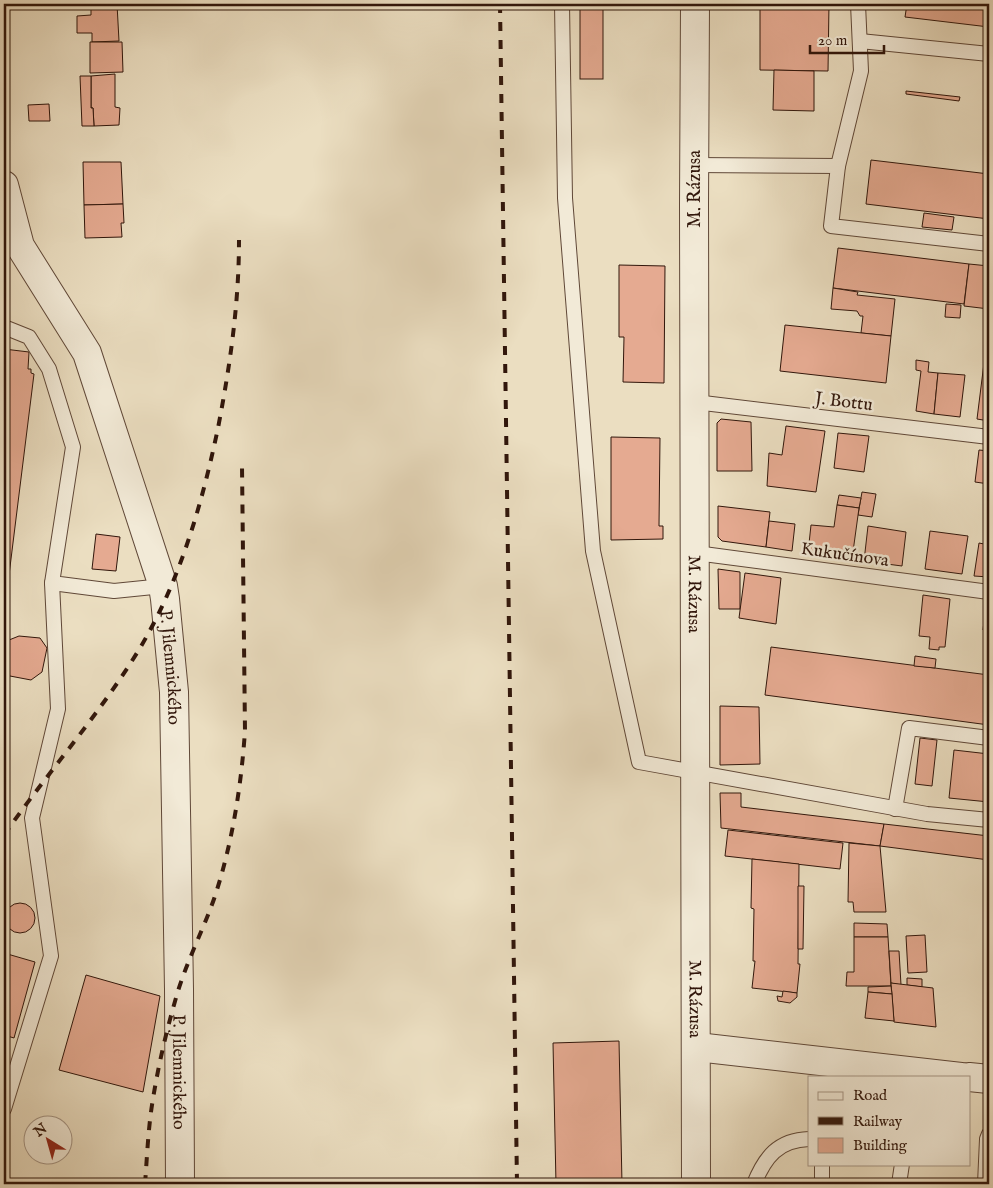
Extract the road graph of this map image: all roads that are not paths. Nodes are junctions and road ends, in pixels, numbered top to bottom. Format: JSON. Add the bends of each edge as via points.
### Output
{"nodes":[{"id":1,"x":562,"y":4,"type":"edge"},
{"id":2,"x":696,"y":4,"type":"edge"},
{"id":3,"x":858,"y":4,"type":"edge"},
{"id":4,"x":860,"y":41,"type":"junction"},
{"id":5,"x":989,"y":54,"type":"edge"},
{"id":6,"x":694,"y":165,"type":"junction"},
{"id":7,"x":838,"y":166,"type":"junction"},
{"id":8,"x":4,"y":185,"type":"edge"},
{"id":9,"x":989,"y":244,"type":"edge"},
{"id":10,"x":4,"y":327,"type":"edge"},
{"id":11,"x":695,"y":402,"type":"junction"},
{"id":12,"x":989,"y":436,"type":"edge"},
{"id":13,"x":696,"y":553,"type":"junction"},
{"id":14,"x":52,"y":583,"type":"junction"},
{"id":15,"x":162,"y":586,"type":"junction"},
{"id":16,"x":989,"y":592,"type":"edge"},
{"id":17,"x":989,"y":738,"type":"edge"},
{"id":18,"x":696,"y":772,"type":"junction"},
{"id":19,"x":895,"y":809,"type":"junction"},
{"id":20,"x":989,"y":820,"type":"edge"},
{"id":21,"x":697,"y":1047,"type":"junction"},
{"id":22,"x":912,"y":1074,"type":"edge"},
{"id":23,"x":944,"y":1076,"type":"edge"},
{"id":24,"x":970,"y":1077,"type":"edge"},
{"id":25,"x":989,"y":1079,"type":"edge"},
{"id":26,"x":4,"y":1109,"type":"edge"},
{"id":27,"x":988,"y":1136,"type":"edge"},
{"id":28,"x":808,"y":1140,"type":"edge"},
{"id":29,"x":822,"y":1166,"type":"edge"},
{"id":30,"x":902,"y":1166,"type":"edge"},
{"id":31,"x":180,"y":1184,"type":"edge"},
{"id":32,"x":696,"y":1184,"type":"edge"},
{"id":33,"x":754,"y":1184,"type":"edge"},
{"id":34,"x":822,"y":1184,"type":"edge"},
{"id":35,"x":900,"y":1184,"type":"edge"},
{"id":36,"x":985,"y":1184,"type":"edge"}],
"edges":[{"from":1,"to":18,"type":"lane","via":[[565,198],[593,551],[639,762]]},
{"from":2,"to":6,"type":"street","name":"M. Rázusa"},
{"from":3,"to":4,"type":"lane"},
{"from":4,"to":5,"type":"lane"},
{"from":4,"to":7,"type":"lane","via":[[861,70]]},
{"from":6,"to":7,"type":"lane"},
{"from":6,"to":11,"type":"street","name":"M. Rázusa"},
{"from":7,"to":9,"type":"lane","via":[[831,226]]},
{"from":8,"to":15,"type":"street","name":"P. Jilemnického","via":[[20,246],[86,353]]},
{"from":10,"to":14,"type":"lane","via":[[29,337],[49,370],[73,447]]},
{"from":11,"to":12,"type":"lane","name":"J. Bottu"},
{"from":11,"to":13,"type":"street","name":"M. Rázusa"},
{"from":13,"to":16,"type":"lane","name":"Kukučínova"},
{"from":13,"to":18,"type":"street","name":"M. Rázusa"},
{"from":14,"to":15,"type":"lane","via":[[114,591]]},
{"from":14,"to":26,"type":"lane","via":[[58,708],[32,818],[51,956]]},
{"from":15,"to":31,"type":"street","name":"P. Jilemnického","via":[[174,692]]},
{"from":17,"to":19,"type":"lane","via":[[909,728]]},
{"from":18,"to":19,"type":"lane"},
{"from":18,"to":21,"type":"street","name":"M. Rázusa"},
{"from":19,"to":20,"type":"lane"},
{"from":21,"to":22,"type":"street"},
{"from":21,"to":32,"type":"street","name":"M. Rázusa"},
{"from":22,"to":23,"type":"street"},
{"from":24,"to":25,"type":"street"},
{"from":27,"to":36,"type":"lane"},
{"from":28,"to":33,"type":"lane","via":[[782,1145],[769,1155]]},
{"from":29,"to":34,"type":"lane"},
{"from":30,"to":35,"type":"lane"}]}
